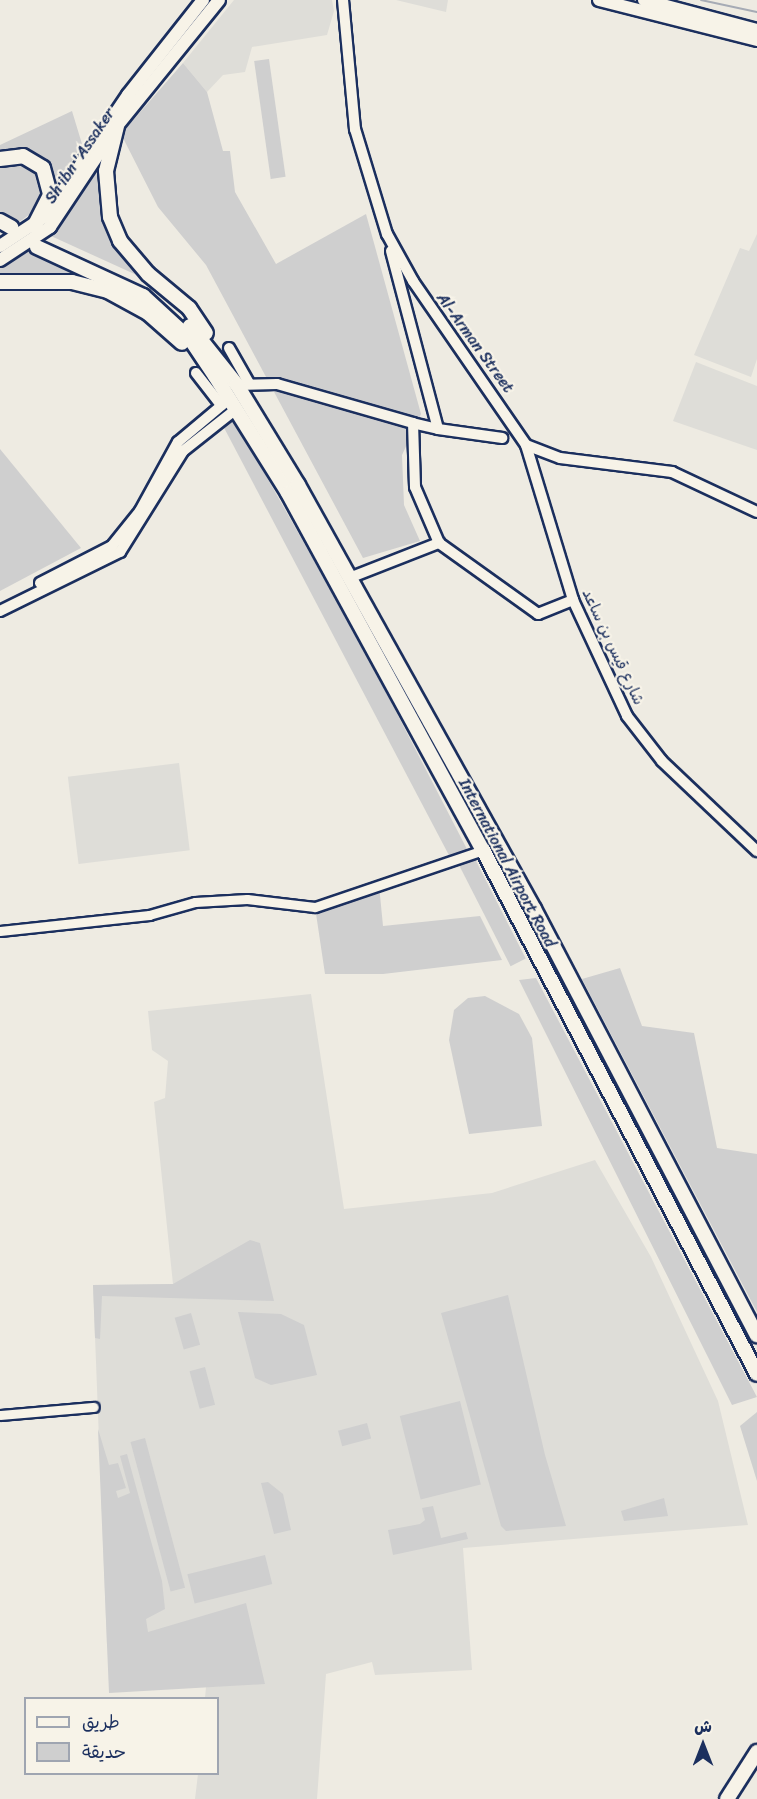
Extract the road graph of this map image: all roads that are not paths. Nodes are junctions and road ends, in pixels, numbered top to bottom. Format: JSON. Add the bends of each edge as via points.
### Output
{"nodes":[{"id":1,"x":202,"y":0,"type":"edge"},
{"id":2,"x":219,"y":0,"type":"edge"},
{"id":3,"x":337,"y":0,"type":"edge"},
{"id":4,"x":343,"y":0,"type":"edge"},
{"id":5,"x":599,"y":0,"type":"edge"},
{"id":6,"x":644,"y":0,"type":"edge"},
{"id":7,"x":345,"y":23,"type":"junction"},
{"id":8,"x":757,"y":30,"type":"edge"},
{"id":9,"x":757,"y":40,"type":"edge"},
{"id":10,"x":117,"y":126,"type":"junction"},
{"id":11,"x":0,"y":159,"type":"edge"},
{"id":12,"x":34,"y":226,"type":"junction"},
{"id":13,"x":3,"y":231,"type":"edge"},
{"id":14,"x":387,"y":234,"type":"junction"},
{"id":15,"x":0,"y":260,"type":"edge"},
{"id":16,"x":0,"y":282,"type":"edge"},
{"id":17,"x":413,"y":282,"type":"junction"},
{"id":18,"x":400,"y":287,"type":"junction"},
{"id":19,"x":229,"y":348,"type":"dead end"},
{"id":20,"x":213,"y":352,"type":"junction"},
{"id":21,"x":196,"y":373,"type":"dead end"},
{"id":22,"x":214,"y":376,"type":"junction"},
{"id":23,"x":243,"y":384,"type":"junction"},
{"id":24,"x":228,"y":405,"type":"junction"},
{"id":25,"x":413,"y":423,"type":"junction"},
{"id":26,"x":438,"y":429,"type":"junction"},
{"id":27,"x":502,"y":438,"type":"dead end"},
{"id":28,"x":526,"y":445,"type":"junction"},
{"id":29,"x":757,"y":512,"type":"edge"},
{"id":30,"x":439,"y":543,"type":"junction"},
{"id":31,"x":349,"y":579,"type":"junction"},
{"id":32,"x":573,"y":600,"type":"junction"},
{"id":33,"x":0,"y":604,"type":"edge"},
{"id":34,"x":0,"y":611,"type":"edge"},
{"id":35,"x":483,"y":850,"type":"junction"},
{"id":36,"x":757,"y":851,"type":"edge"},
{"id":37,"x":0,"y":931,"type":"edge"},
{"id":38,"x":757,"y":1335,"type":"edge"},
{"id":39,"x":757,"y":1374,"type":"edge"},
{"id":40,"x":93,"y":1407,"type":"dead end"},
{"id":41,"x":0,"y":1415,"type":"edge"},
{"id":42,"x":757,"y":1752,"type":"edge"},
{"id":43,"x":727,"y":1799,"type":"edge"}],
"edges":[{"from":1,"to":12,"type":"main road"},
{"from":2,"to":10,"type":"main road","name":"Sh ibn 'Assaker"},
{"from":3,"to":7,"type":"main road","name":"Al-Arman Street"},
{"from":4,"to":7,"type":"main road","name":"Al-Arman Street"},
{"from":5,"to":9,"type":"main road"},
{"from":6,"to":8,"type":"main road"},
{"from":7,"to":14,"type":"main road","name":"Al-Arman Street","via":[[359,153]]},
{"from":10,"to":15,"type":"main road","name":"Sh ibn 'Assaker","via":[[50,227]]},
{"from":10,"to":20,"type":"highway","via":[[106,171],[110,216],[120,241],[148,274],[189,308]]},
{"from":11,"to":12,"type":"highway","via":[[22,156],[43,168],[50,195]]},
{"from":12,"to":13,"type":"main road"},
{"from":14,"to":17,"type":"main road","name":"Al-Arman Street"},
{"from":14,"to":18,"type":"main road"},
{"from":16,"to":22,"type":"highway","via":[[72,282],[121,296],[148,313]]},
{"from":17,"to":18,"type":"main road"},
{"from":17,"to":28,"type":"main road","name":"Al-Arman Street"},
{"from":18,"to":26,"type":"main road"},
{"from":19,"to":23,"type":"main road"},
{"from":20,"to":22,"type":"highway","via":[[178,313],[138,283],[40,245],[150,301],[190,340]]},
{"from":20,"to":23,"type":"highway","name":"International Airport Road"},
{"from":21,"to":24,"type":"main road"},
{"from":22,"to":24,"type":"highway","name":"International Airport Road"},
{"from":23,"to":25,"type":"main road","via":[[289,387]]},
{"from":23,"to":31,"type":"highway","name":"International Airport Road"},
{"from":24,"to":33,"type":"main road","via":[[178,441],[140,511],[111,546]]},
{"from":24,"to":34,"type":"main road","via":[[183,451],[120,552]]},
{"from":24,"to":35,"type":"highway","name":"International Airport Road","via":[[288,493]]},
{"from":25,"to":26,"type":"main road"},
{"from":25,"to":30,"type":"main road","via":[[415,487]]},
{"from":26,"to":27,"type":"main road"},
{"from":28,"to":29,"type":"main road","via":[[560,458],[672,472]]},
{"from":28,"to":32,"type":"main road","name":"شارع قيس بن ساعد"},
{"from":30,"to":31,"type":"main road"},
{"from":30,"to":32,"type":"main road","via":[[538,614]]},
{"from":31,"to":38,"type":"highway","name":"International Airport Road","via":[[534,909]]},
{"from":32,"to":36,"type":"main road","name":"شارع قيس بن ساعد","via":[[627,716],[662,761]]},
{"from":35,"to":37,"type":"street","via":[[315,907],[247,899],[195,902],[149,915]]},
{"from":35,"to":39,"type":"highway","name":"International Airport Road"},
{"from":40,"to":41,"type":"street"},
{"from":42,"to":43,"type":"highway"}]}
